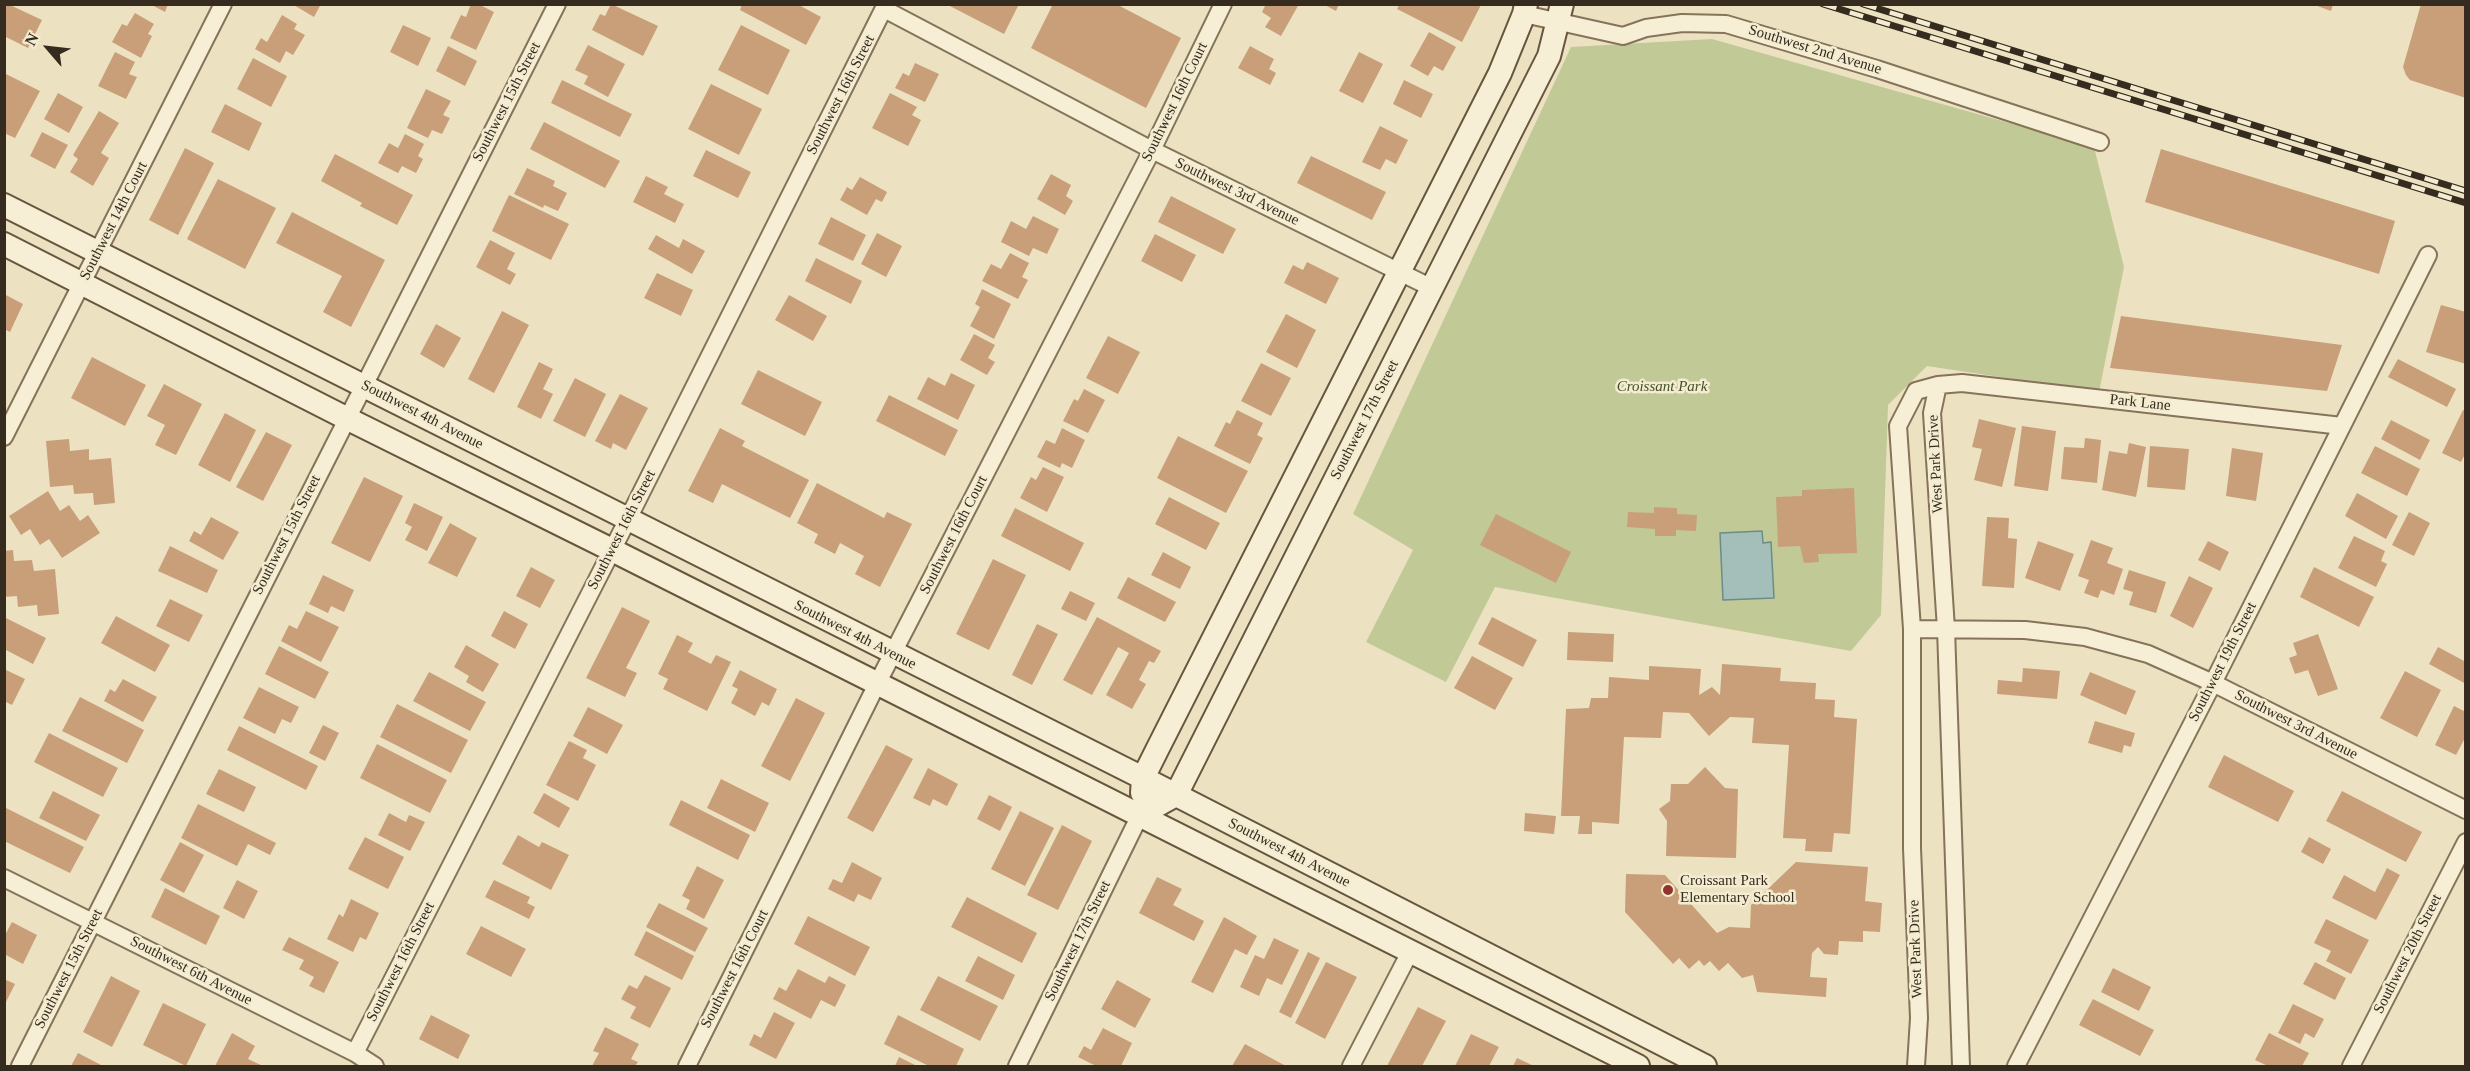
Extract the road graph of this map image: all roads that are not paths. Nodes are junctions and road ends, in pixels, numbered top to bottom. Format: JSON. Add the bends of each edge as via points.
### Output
{"nodes":[{"id":1,"x":222,"y":4,"type":"edge"},
{"id":2,"x":556,"y":4,"type":"edge"},
{"id":3,"x":1223,"y":4,"type":"edge"},
{"id":4,"x":885,"y":7,"type":"edge"},
{"id":5,"x":1525,"y":9,"type":"edge"},
{"id":6,"x":1560,"y":13,"type":"edge"},
{"id":7,"x":2100,"y":142,"type":"dead end"},
{"id":8,"x":1152,"y":150,"type":"junction"},
{"id":9,"x":4,"y":205,"type":"edge"},
{"id":10,"x":4,"y":244,"type":"edge"},
{"id":11,"x":98,"y":252,"type":"junction"},
{"id":12,"x":2428,"y":255,"type":"dead end"},
{"id":13,"x":1398,"y":272,"type":"junction"},
{"id":14,"x":83,"y":283,"type":"junction"},
{"id":15,"x":1432,"y":288,"type":"junction"},
{"id":16,"x":1938,"y":385,"type":"junction"},
{"id":17,"x":362,"y":386,"type":"junction"},
{"id":18,"x":346,"y":418,"type":"junction"},
{"id":19,"x":2342,"y":426,"type":"junction"},
{"id":20,"x":4,"y":437,"type":"edge"},
{"id":21,"x":628,"y":519,"type":"junction"},
{"id":22,"x":612,"y":550,"type":"junction"},
{"id":23,"x":1912,"y":629,"type":"junction"},
{"id":24,"x":1946,"y":629,"type":"junction"},
{"id":25,"x":893,"y":654,"type":"junction"},
{"id":26,"x":2213,"y":683,"type":"junction"},
{"id":27,"x":877,"y":684,"type":"junction"},
{"id":28,"x":1143,"y":778,"type":"junction"},
{"id":29,"x":1176,"y":795,"type":"junction"},
{"id":30,"x":2466,"y":810,"type":"edge"},
{"id":31,"x":1140,"y":815,"type":"junction"},
{"id":32,"x":2466,"y":842,"type":"edge"},
{"id":33,"x":4,"y":878,"type":"edge"},
{"id":34,"x":93,"y":922,"type":"junction"},
{"id":35,"x":1410,"y":952,"type":"junction"},
{"id":36,"x":355,"y":1053,"type":"junction"},
{"id":37,"x":1682,"y":1061,"type":"edge"},
{"id":38,"x":20,"y":1066,"type":"edge"},
{"id":39,"x":375,"y":1066,"type":"edge"},
{"id":40,"x":687,"y":1066,"type":"edge"},
{"id":41,"x":1017,"y":1066,"type":"edge"},
{"id":42,"x":1351,"y":1066,"type":"edge"},
{"id":43,"x":1638,"y":1066,"type":"edge"},
{"id":44,"x":1705,"y":1066,"type":"edge"},
{"id":45,"x":1916,"y":1066,"type":"edge"},
{"id":46,"x":1961,"y":1066,"type":"edge"},
{"id":47,"x":2016,"y":1066,"type":"edge"},
{"id":48,"x":2351,"y":1066,"type":"edge"}],
"edges":[{"from":1,"to":11,"type":"street","name":"Southwest 14th Court"},
{"from":2,"to":17,"type":"street","name":"Southwest 15th Street"},
{"from":3,"to":8,"type":"street","name":"Southwest 16th Court"},
{"from":4,"to":8,"type":"street","name":"Southwest 3rd Avenue"},
{"from":4,"to":21,"type":"street","name":"Southwest 16th Street"},
{"from":5,"to":6,"type":"street","name":"Southwest 2nd Avenue"},
{"from":5,"to":13,"type":"main road","name":"Southwest 17th Street","via":[[1500,73]]},
{"from":6,"to":7,"type":"street","name":"Southwest 2nd Avenue","via":[[1623,36],[1673,24],[1726,24]]},
{"from":6,"to":15,"type":"main road","name":"Southwest 17th Street","via":[[1549,56]]},
{"from":8,"to":13,"type":"street","name":"Southwest 3rd Avenue"},
{"from":8,"to":25,"type":"street","name":"Southwest 16th Court"},
{"from":9,"to":11,"type":"main road","name":"Southwest 4th Avenue"},
{"from":10,"to":14,"type":"main road"},
{"from":11,"to":14,"type":"street","name":"Southwest 14th Court"},
{"from":11,"to":17,"type":"main road","name":"Southwest 4th Avenue"},
{"from":12,"to":19,"type":"street","name":"Southwest 19th Street"},
{"from":13,"to":15,"type":"street","name":"Southwest 3rd Avenue"},
{"from":13,"to":28,"type":"main road","name":"Southwest 17th Street"},
{"from":14,"to":18,"type":"main road"},
{"from":14,"to":20,"type":"street","name":"Southwest 14th Court"},
{"from":15,"to":29,"type":"main road","name":"Southwest 17th Street"},
{"from":16,"to":19,"type":"street","name":"Park Lane","via":[[1962,383]]},
{"from":16,"to":23,"type":"street","name":"West Park Drive","via":[[1916,391],[1898,426]]},
{"from":16,"to":24,"type":"street","name":"West Park Drive","via":[[1932,413]]},
{"from":17,"to":18,"type":"street","name":"Southwest 15th Street"},
{"from":17,"to":21,"type":"main road","name":"Southwest 4th Avenue"},
{"from":18,"to":22,"type":"main road"},
{"from":18,"to":34,"type":"street","name":"Southwest 15th Street"},
{"from":19,"to":26,"type":"street","name":"Southwest 19th Street"},
{"from":21,"to":22,"type":"street","name":"Southwest 16th Street"},
{"from":21,"to":25,"type":"main road","name":"Southwest 4th Avenue"},
{"from":22,"to":27,"type":"main road"},
{"from":22,"to":36,"type":"street","name":"Southwest 16th Street"},
{"from":23,"to":24,"type":"street","name":"Southwest 3rd Avenue"},
{"from":23,"to":45,"type":"street","name":"West Park Drive","via":[[1912,848],[1919,1018]]},
{"from":24,"to":26,"type":"street","name":"Southwest 3rd Avenue","via":[[2025,630],[2085,637],[2148,654]]},
{"from":24,"to":46,"type":"street","name":"West Park Drive"},
{"from":25,"to":27,"type":"street","name":"Southwest 16th Court"},
{"from":25,"to":28,"type":"main road","name":"Southwest 4th Avenue"},
{"from":26,"to":30,"type":"street","name":"Southwest 3rd Avenue"},
{"from":26,"to":47,"type":"street","name":"Southwest 19th Street"},
{"from":27,"to":31,"type":"main road"},
{"from":27,"to":40,"type":"street","name":"Southwest 16th Court"},
{"from":28,"to":29,"type":"main road","name":"Southwest 4th Avenue"},
{"from":28,"to":31,"type":"main road","name":"Southwest 17th Street"},
{"from":29,"to":31,"type":"main road"},
{"from":29,"to":37,"type":"main road","name":"Southwest 4th Avenue"},
{"from":31,"to":35,"type":"main road"},
{"from":31,"to":41,"type":"street","name":"Southwest 17th Street"},
{"from":32,"to":48,"type":"street","name":"Southwest 20th Street"},
{"from":33,"to":34,"type":"street","name":"Southwest 6th Avenue"},
{"from":34,"to":36,"type":"street","name":"Southwest 6th Avenue"},
{"from":34,"to":38,"type":"street","name":"Southwest 15th Street"},
{"from":35,"to":42,"type":"street"},
{"from":35,"to":43,"type":"main road"},
{"from":36,"to":39,"type":"street","name":"Southwest 6th Avenue"},
{"from":37,"to":44,"type":"main road","name":"Southwest 4th Avenue"}]}
